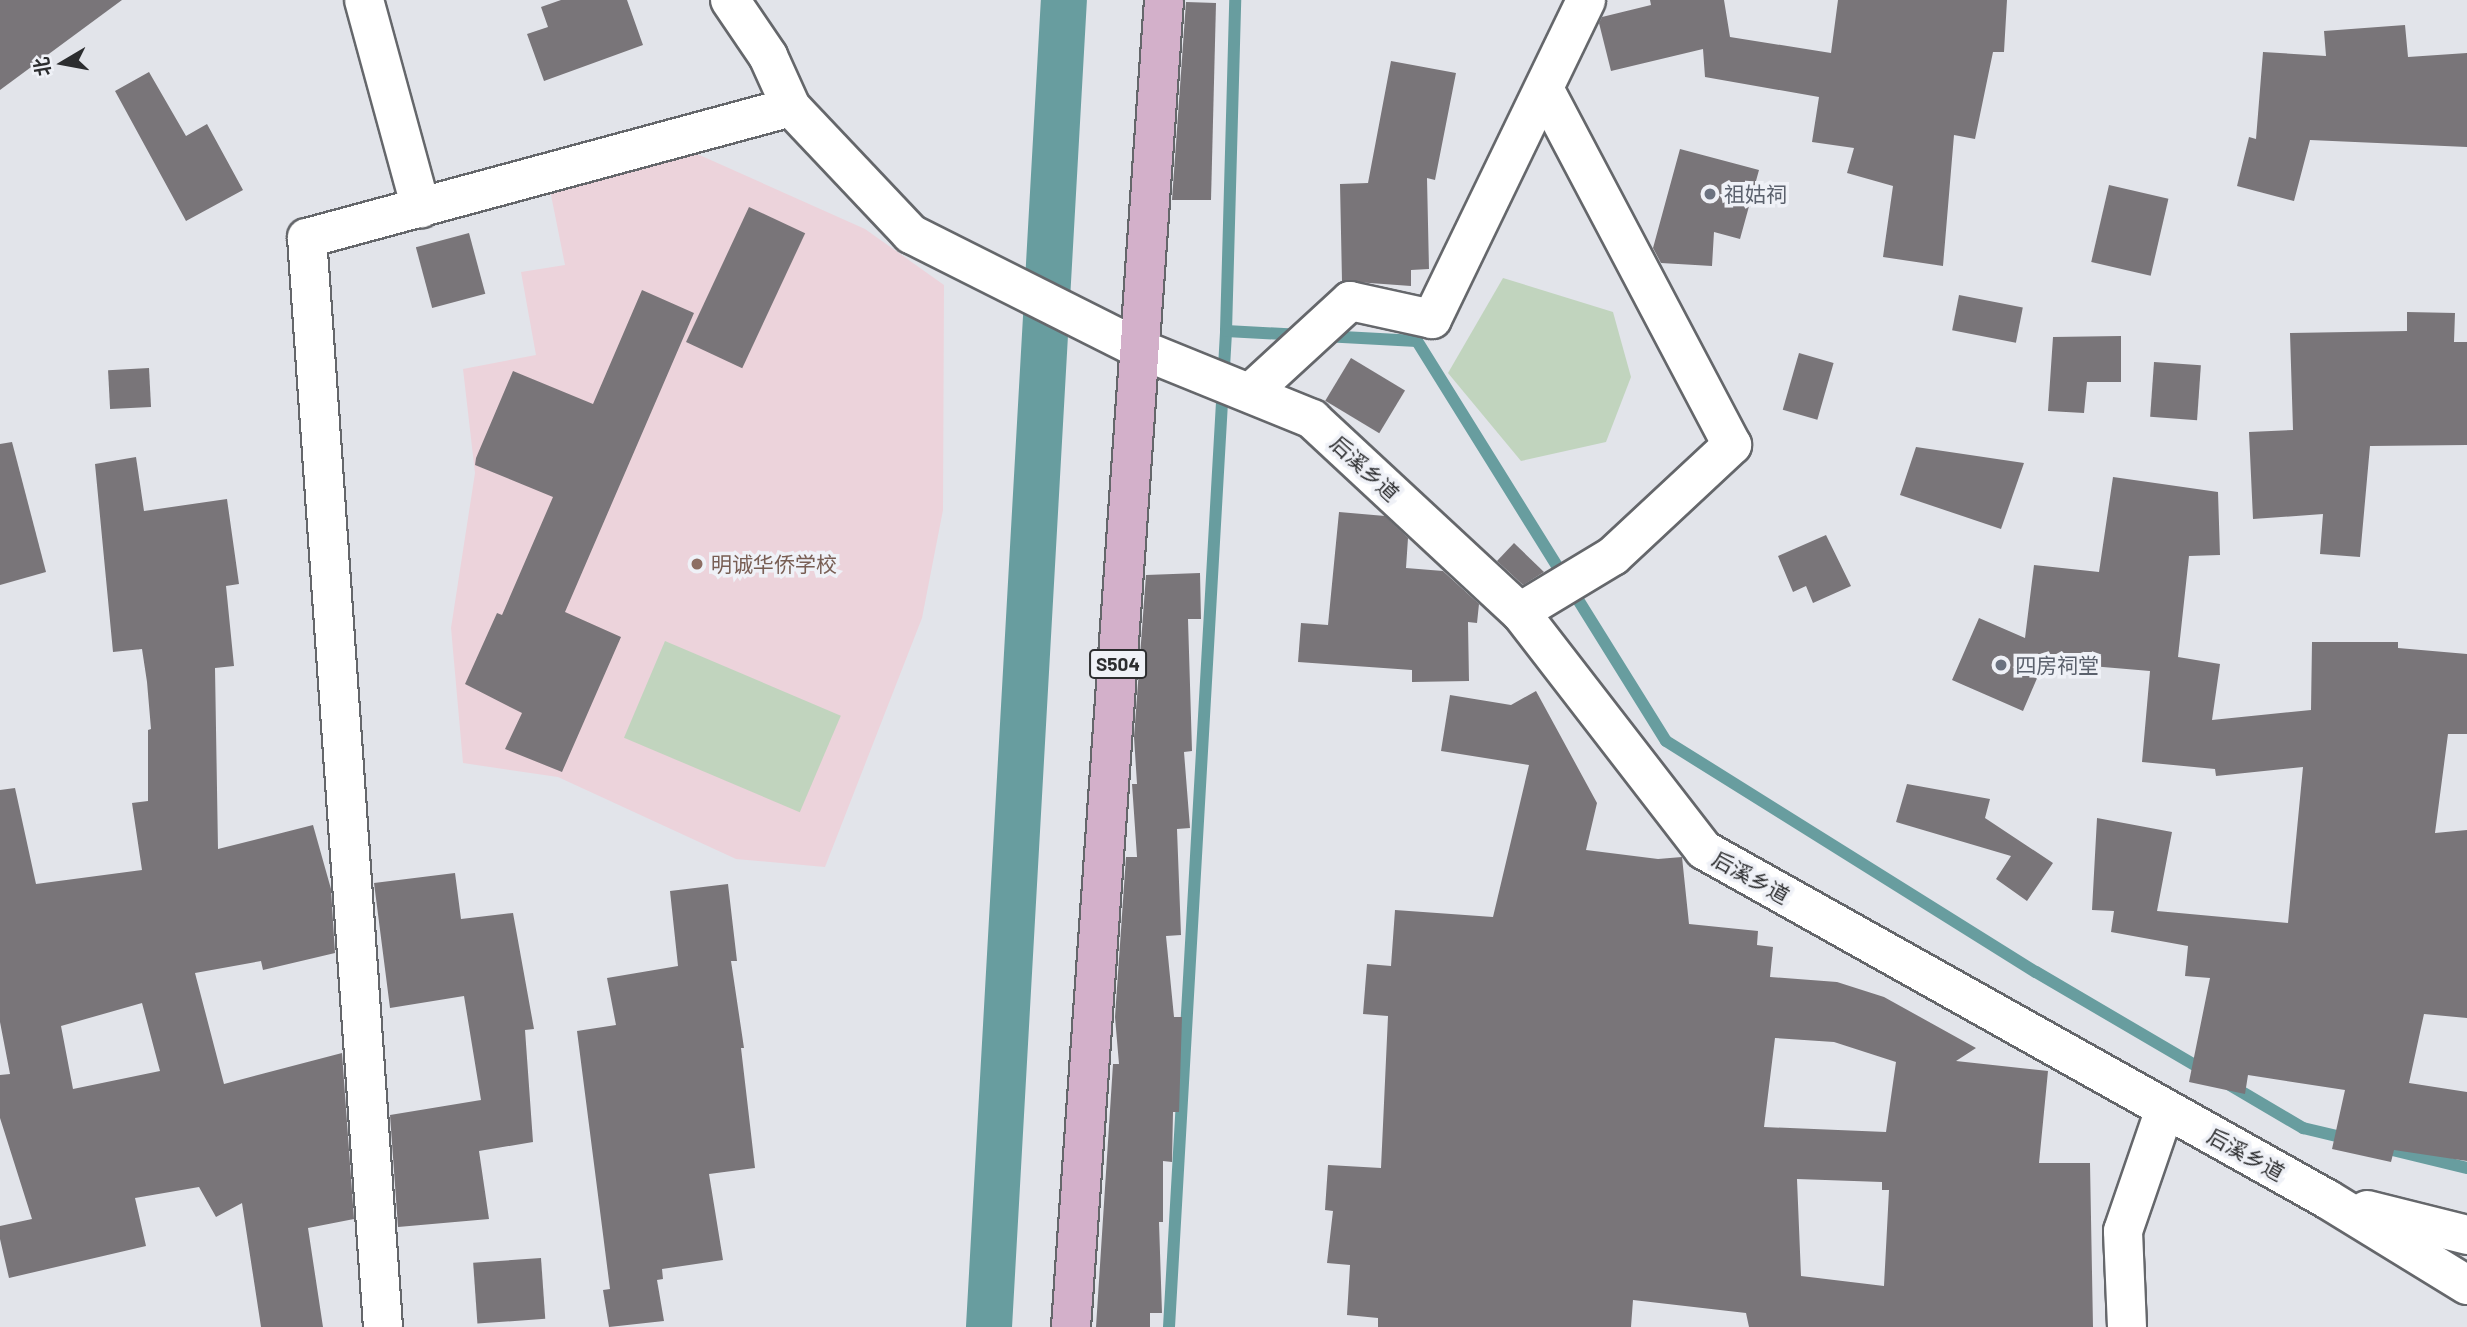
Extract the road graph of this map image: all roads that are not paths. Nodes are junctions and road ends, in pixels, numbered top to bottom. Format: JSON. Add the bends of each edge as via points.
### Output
{"nodes":[{"id":1,"x":364,"y":0,"type":"edge"},
{"id":2,"x":730,"y":0,"type":"edge"},
{"id":3,"x":1164,"y":0,"type":"edge"},
{"id":4,"x":1586,"y":0,"type":"edge"},
{"id":5,"x":1544,"y":88,"type":"junction"},
{"id":6,"x":791,"y":107,"type":"junction"},
{"id":7,"x":421,"y":208,"type":"junction"},
{"id":8,"x":1138,"y":348,"type":"junction"},
{"id":9,"x":1248,"y":393,"type":"junction"},
{"id":10,"x":1520,"y":612,"type":"junction"},
{"id":11,"x":2165,"y":1109,"type":"junction"},
{"id":12,"x":2327,"y":1199,"type":"junction"},
{"id":13,"x":2467,"y":1236,"type":"edge"},
{"id":14,"x":2467,"y":1285,"type":"edge"},
{"id":15,"x":383,"y":1327,"type":"edge"},
{"id":16,"x":1071,"y":1327,"type":"edge"},
{"id":17,"x":2127,"y":1327,"type":"edge"}],
"edges":[{"from":1,"to":7,"type":"street"},
{"from":2,"to":6,"type":"street","name":"后溪乡道","via":[[768,56]]},
{"from":3,"to":8,"type":"main road","number":"S504"},
{"from":4,"to":5,"type":"street"},
{"from":5,"to":9,"type":"street","via":[[1432,319],[1350,301]]},
{"from":5,"to":10,"type":"street","via":[[1732,446],[1613,556]]},
{"from":6,"to":7,"type":"street"},
{"from":6,"to":8,"type":"street","name":"后溪乡道","via":[[911,234]]},
{"from":7,"to":15,"type":"street","via":[[307,239]]},
{"from":8,"to":9,"type":"street","name":"后溪乡道"},
{"from":8,"to":16,"type":"main road","number":"S504"},
{"from":9,"to":10,"type":"street","name":"后溪乡道","via":[[1312,418]]},
{"from":10,"to":11,"type":"street","name":"后溪乡道","via":[[1704,850]]},
{"from":11,"to":12,"type":"street","name":"后溪乡道"},
{"from":11,"to":17,"type":"street","via":[[2123,1231]]},
{"from":12,"to":13,"type":"street"},
{"from":12,"to":14,"type":"street","name":"后溪乡道"}]}
